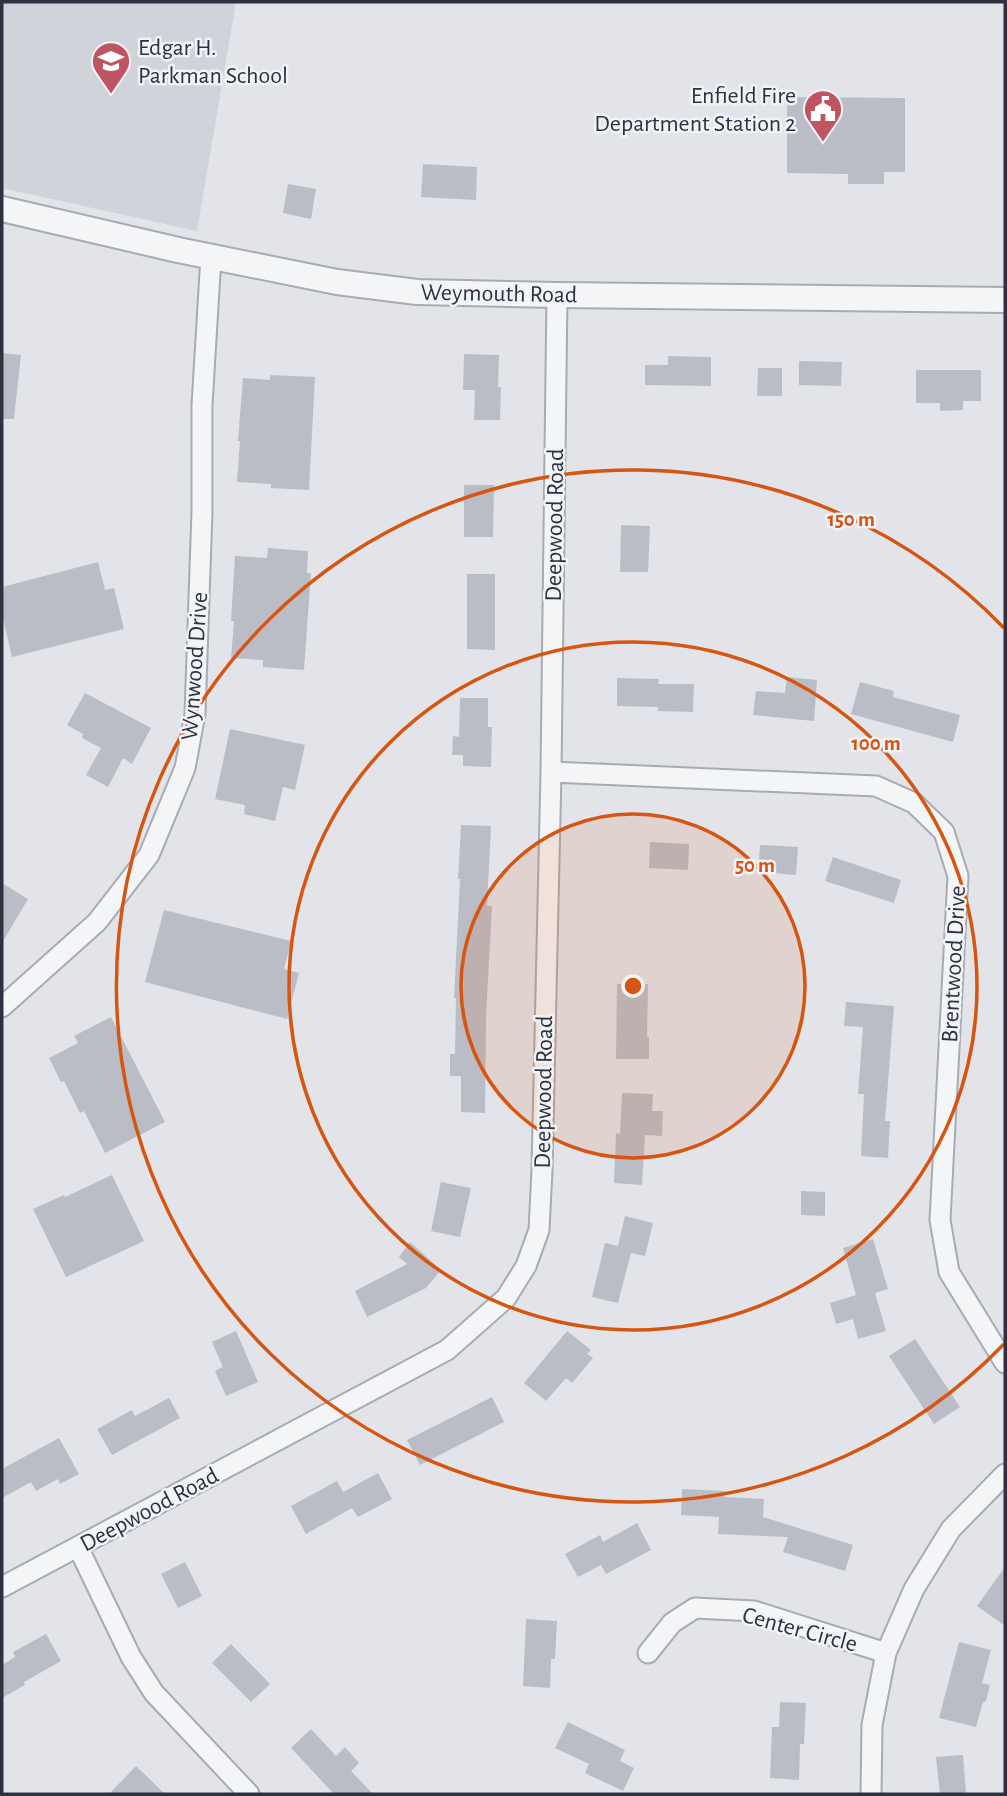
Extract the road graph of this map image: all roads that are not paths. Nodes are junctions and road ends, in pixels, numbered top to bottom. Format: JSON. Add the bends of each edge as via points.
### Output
{"nodes":[{"id":1,"x":2,"y":209,"type":"edge"},
{"id":2,"x":211,"y":256,"type":"junction"},
{"id":3,"x":557,"y":295,"type":"junction"},
{"id":4,"x":1005,"y":300,"type":"edge"},
{"id":5,"x":551,"y":772,"type":"junction"},
{"id":6,"x":2,"y":1007,"type":"edge"},
{"id":7,"x":1005,"y":1363,"type":"edge"},
{"id":8,"x":1005,"y":1474,"type":"edge"},
{"id":9,"x":78,"y":1547,"type":"junction"},
{"id":10,"x":2,"y":1587,"type":"edge"},
{"id":11,"x":648,"y":1653,"type":"dead end"},
{"id":12,"x":886,"y":1653,"type":"junction"},
{"id":13,"x":249,"y":1794,"type":"edge"},
{"id":14,"x":871,"y":1794,"type":"edge"}],
"edges":[{"from":1,"to":2,"type":"street","name":"Weymouth Road"},
{"from":2,"to":3,"type":"street","name":"Weymouth Road","via":[[337,282],[417,292]]},
{"from":2,"to":6,"type":"street","name":"Wynwood Drive","via":[[201,405],[195,714],[185,768],[149,855],[97,922]]},
{"from":3,"to":4,"type":"street","name":"Weymouth Road"},
{"from":3,"to":5,"type":"street","name":"Deepwood Road"},
{"from":5,"to":7,"type":"street","name":"Brentwood Drive","via":[[876,786],[914,803],[944,832],[958,876],[940,1220],[949,1272]]},
{"from":5,"to":9,"type":"street","name":"Deepwood Road","via":[[539,1230],[526,1266],[506,1298],[447,1350]]},
{"from":8,"to":12,"type":"street","via":[[951,1530],[914,1589]]},
{"from":9,"to":10,"type":"street","name":"Deepwood Road"},
{"from":9,"to":13,"type":"street","via":[[131,1657],[154,1693]]},
{"from":11,"to":12,"type":"street","name":"Center Circle","via":[[672,1623],[695,1608],[754,1611]]},
{"from":12,"to":14,"type":"street","via":[[872,1725]]}]}
